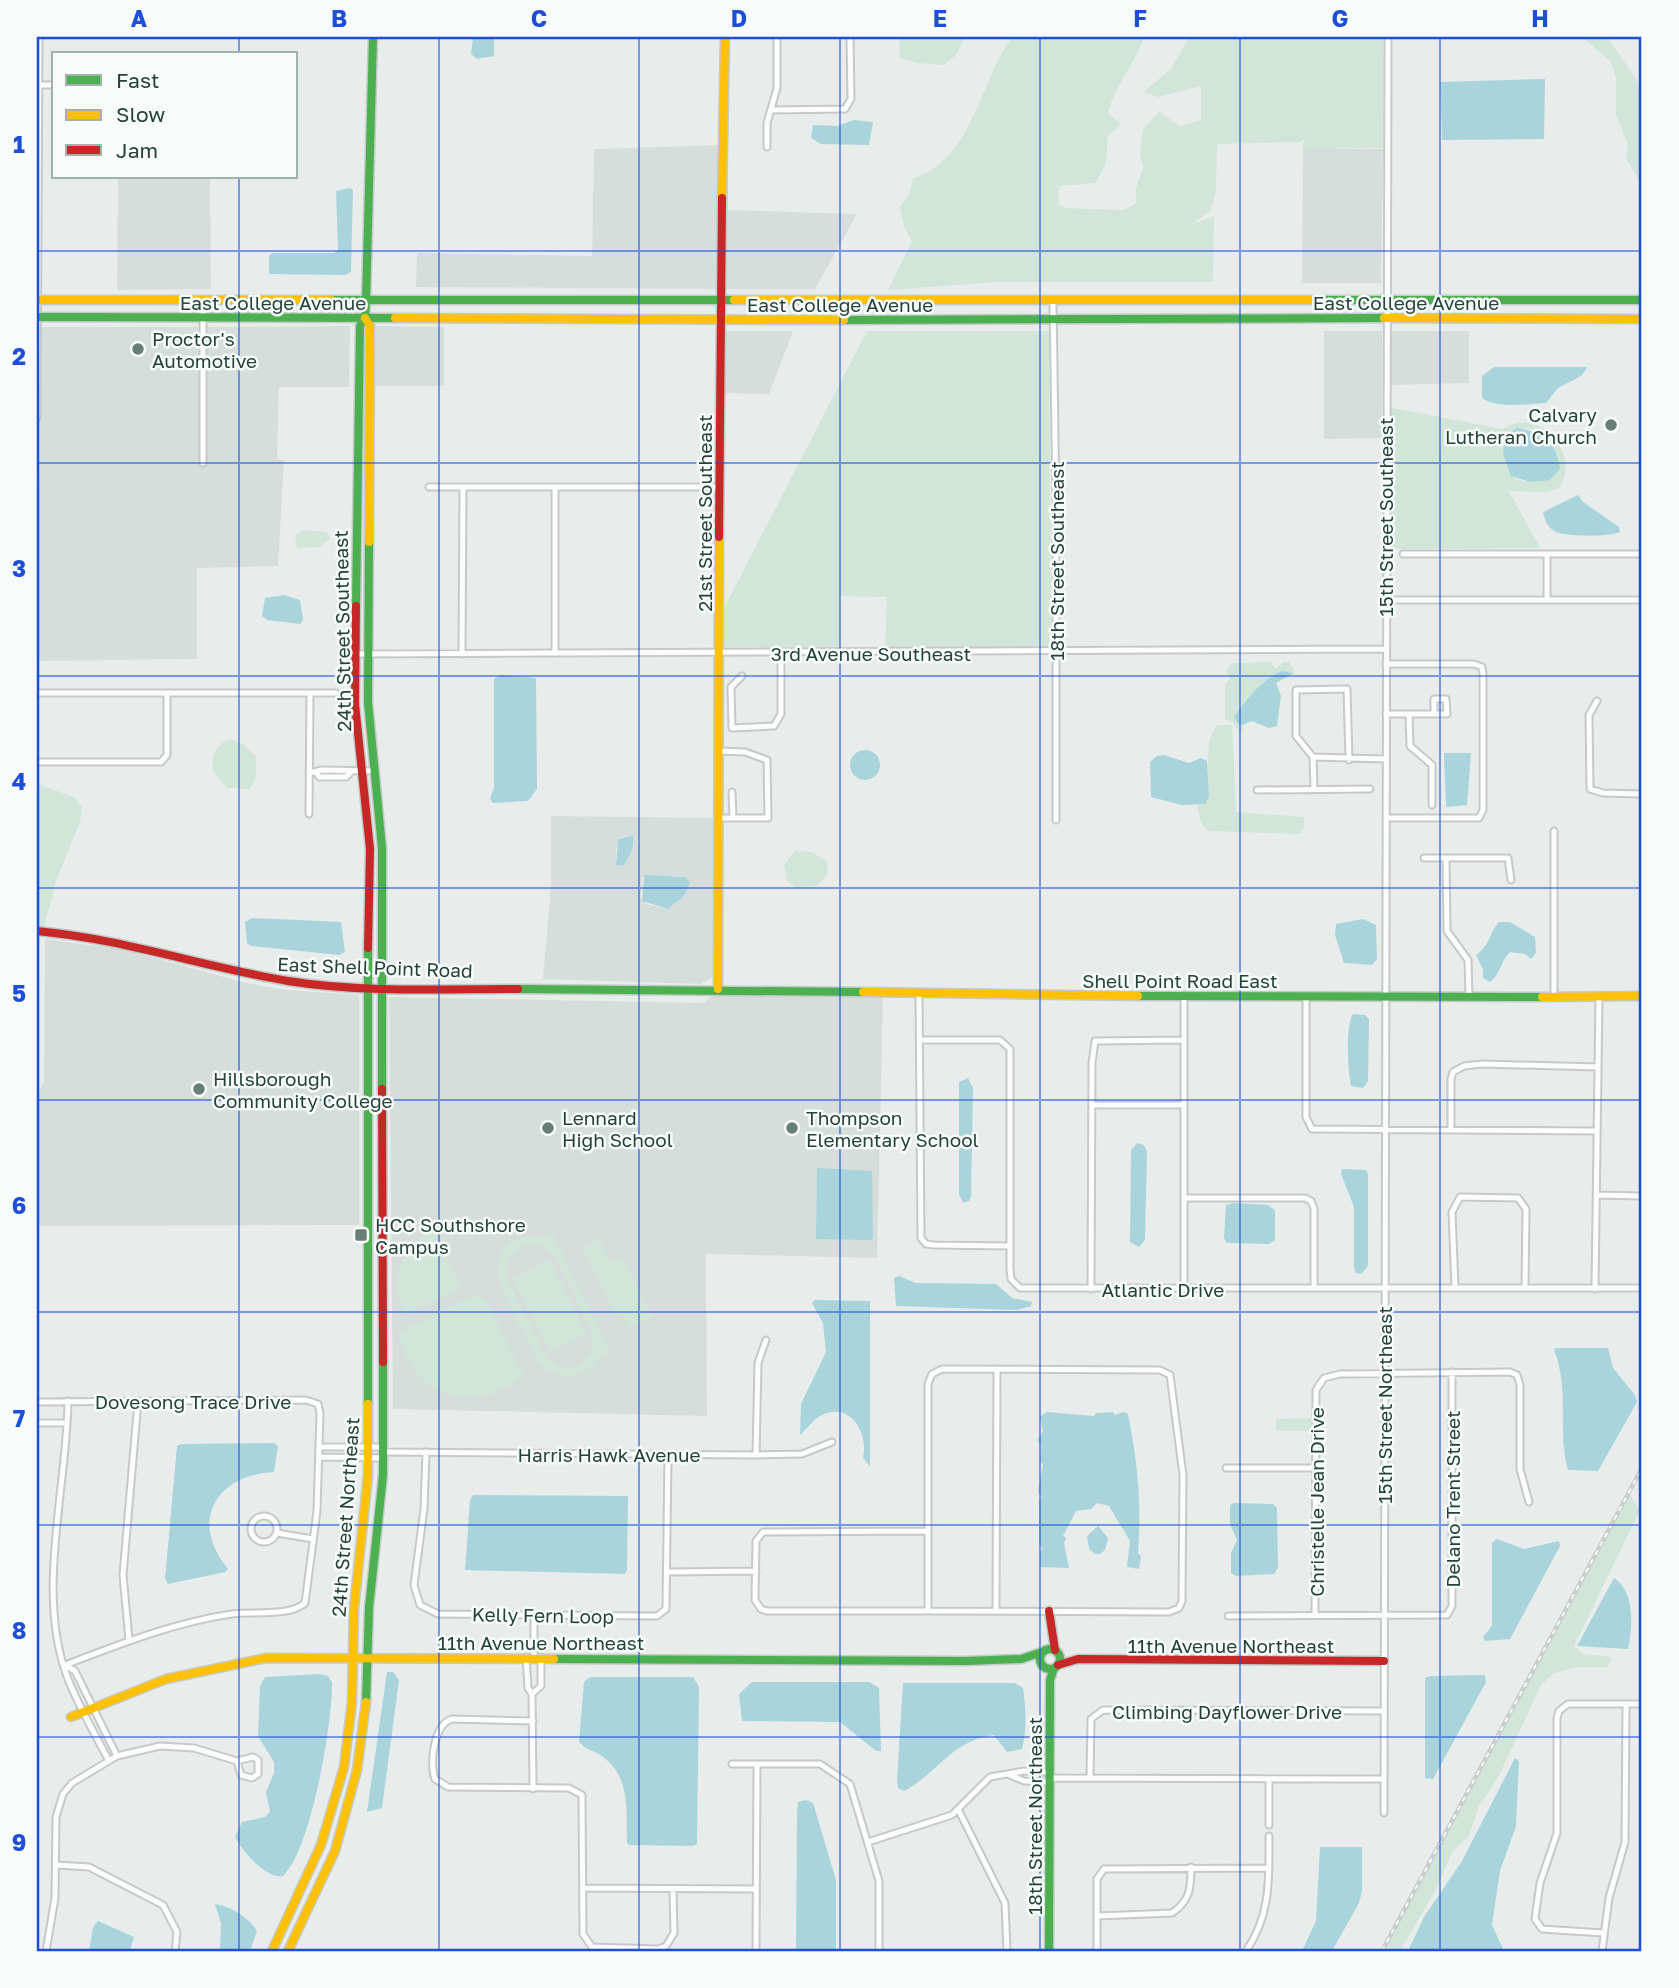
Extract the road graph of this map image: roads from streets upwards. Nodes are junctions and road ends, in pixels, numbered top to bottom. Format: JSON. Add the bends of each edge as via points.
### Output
{"nodes":[{"id":1,"x":39,"y":37,"type":"edge"},
{"id":2,"x":373,"y":37,"type":"edge"},
{"id":3,"x":725,"y":37,"type":"edge"},
{"id":4,"x":777,"y":37,"type":"edge"},
{"id":5,"x":850,"y":37,"type":"edge"},
{"id":6,"x":1388,"y":37,"type":"edge"},
{"id":7,"x":39,"y":85,"type":"junction"},
{"id":8,"x":52,"y":85,"type":"edge"},
{"id":9,"x":771,"y":110,"type":"junction"},
{"id":10,"x":767,"y":147,"type":"dead end"},
{"id":11,"x":1385,"y":299,"type":"junction"},
{"id":12,"x":38,"y":300,"type":"edge"},
{"id":13,"x":203,"y":300,"type":"junction"},
{"id":14,"x":1642,"y":300,"type":"edge"},
{"id":15,"x":366,"y":301,"type":"junction"},
{"id":16,"x":721,"y":301,"type":"junction"},
{"id":17,"x":1052,"y":302,"type":"junction"},
{"id":18,"x":37,"y":317,"type":"edge"},
{"id":19,"x":202,"y":317,"type":"junction"},
{"id":20,"x":1385,"y":317,"type":"junction"},
{"id":21,"x":365,"y":318,"type":"junction"},
{"id":22,"x":1642,"y":318,"type":"edge"},
{"id":23,"x":720,"y":319,"type":"junction"},
{"id":24,"x":1052,"y":321,"type":"junction"},
{"id":25,"x":37,"y":418,"type":"edge"},
{"id":26,"x":203,"y":463,"type":"dead end"},
{"id":27,"x":429,"y":487,"type":"dead end"},
{"id":28,"x":463,"y":487,"type":"junction"},
{"id":29,"x":555,"y":487,"type":"junction"},
{"id":30,"x":720,"y":487,"type":"junction"},
{"id":31,"x":1403,"y":554,"type":"dead end"},
{"id":32,"x":1547,"y":554,"type":"junction"},
{"id":33,"x":1642,"y":554,"type":"edge"},
{"id":34,"x":1547,"y":599,"type":"junction"},
{"id":35,"x":1385,"y":600,"type":"junction"},
{"id":36,"x":1642,"y":600,"type":"edge"},
{"id":37,"x":1386,"y":649,"type":"junction"},
{"id":38,"x":780,"y":652,"type":"junction"},
{"id":39,"x":555,"y":653,"type":"junction"},
{"id":40,"x":720,"y":653,"type":"junction"},
{"id":41,"x":1056,"y":653,"type":"junction"},
{"id":42,"x":356,"y":654,"type":"junction"},
{"id":43,"x":369,"y":654,"type":"junction"},
{"id":44,"x":463,"y":654,"type":"junction"},
{"id":45,"x":1386,"y":664,"type":"junction"},
{"id":46,"x":742,"y":676,"type":"dead end"},
{"id":47,"x":732,"y":687,"type":"junction"},
{"id":48,"x":719,"y":688,"type":"junction"},
{"id":49,"x":37,"y":693,"type":"edge"},
{"id":50,"x":167,"y":693,"type":"junction"},
{"id":51,"x":310,"y":693,"type":"junction"},
{"id":52,"x":336,"y":693,"type":"dead end"},
{"id":53,"x":1597,"y":701,"type":"dead end"},
{"id":54,"x":1386,"y":714,"type":"junction"},
{"id":55,"x":1409,"y":714,"type":"junction"},
{"id":56,"x":1434,"y":714,"type":"junction"},
{"id":57,"x":719,"y":751,"type":"junction"},
{"id":58,"x":1313,"y":757,"type":"junction"},
{"id":59,"x":1386,"y":759,"type":"junction"},
{"id":60,"x":1349,"y":760,"type":"junction"},
{"id":61,"x":37,"y":762,"type":"edge"},
{"id":62,"x":376,"y":771,"type":"junction"},
{"id":63,"x":363,"y":772,"type":"junction"},
{"id":64,"x":309,"y":773,"type":"junction"},
{"id":65,"x":1314,"y":789,"type":"junction"},
{"id":66,"x":1370,"y":789,"type":"dead end"},
{"id":67,"x":1257,"y":790,"type":"dead end"},
{"id":68,"x":732,"y":792,"type":"dead end"},
{"id":69,"x":1642,"y":794,"type":"edge"},
{"id":70,"x":1432,"y":805,"type":"dead end"},
{"id":71,"x":309,"y":814,"type":"dead end"},
{"id":72,"x":719,"y":818,"type":"junction"},
{"id":73,"x":733,"y":818,"type":"junction"},
{"id":74,"x":1386,"y":818,"type":"junction"},
{"id":75,"x":1056,"y":821,"type":"dead end"},
{"id":76,"x":1554,"y":831,"type":"dead end"},
{"id":77,"x":1424,"y":858,"type":"dead end"},
{"id":78,"x":1446,"y":858,"type":"junction"},
{"id":79,"x":1511,"y":880,"type":"dead end"},
{"id":80,"x":37,"y":931,"type":"edge"},
{"id":81,"x":367,"y":986,"type":"junction"},
{"id":82,"x":381,"y":986,"type":"junction"},
{"id":83,"x":718,"y":989,"type":"junction"},
{"id":84,"x":919,"y":995,"type":"junction"},
{"id":85,"x":1184,"y":995,"type":"junction"},
{"id":86,"x":1306,"y":996,"type":"junction"},
{"id":87,"x":1386,"y":996,"type":"junction"},
{"id":88,"x":1469,"y":996,"type":"junction"},
{"id":89,"x":1554,"y":996,"type":"junction"},
{"id":90,"x":1642,"y":996,"type":"edge"},
{"id":91,"x":1599,"y":997,"type":"junction"},
{"id":92,"x":920,"y":1040,"type":"junction"},
{"id":93,"x":1184,"y":1040,"type":"junction"},
{"id":94,"x":1598,"y":1067,"type":"junction"},
{"id":95,"x":1092,"y":1105,"type":"junction"},
{"id":96,"x":1184,"y":1105,"type":"junction"},
{"id":97,"x":1384,"y":1128,"type":"junction"},
{"id":98,"x":1451,"y":1130,"type":"junction"},
{"id":99,"x":1597,"y":1131,"type":"junction"},
{"id":100,"x":1597,"y":1195,"type":"junction"},
{"id":101,"x":1642,"y":1196,"type":"edge"},
{"id":102,"x":1184,"y":1198,"type":"junction"},
{"id":103,"x":1010,"y":1246,"type":"junction"},
{"id":104,"x":1383,"y":1287,"type":"junction"},
{"id":105,"x":1314,"y":1288,"type":"junction"},
{"id":106,"x":1455,"y":1288,"type":"junction"},
{"id":107,"x":1525,"y":1288,"type":"junction"},
{"id":108,"x":1642,"y":1288,"type":"edge"},
{"id":109,"x":1091,"y":1289,"type":"junction"},
{"id":110,"x":1184,"y":1289,"type":"junction"},
{"id":111,"x":1595,"y":1289,"type":"junction"},
{"id":112,"x":766,"y":1340,"type":"dead end"},
{"id":113,"x":997,"y":1369,"type":"junction"},
{"id":114,"x":1385,"y":1371,"type":"junction"},
{"id":115,"x":1452,"y":1372,"type":"junction"},
{"id":116,"x":68,"y":1401,"type":"junction"},
{"id":117,"x":138,"y":1401,"type":"junction"},
{"id":118,"x":37,"y":1402,"type":"edge"},
{"id":119,"x":37,"y":1423,"type":"edge"},
{"id":120,"x":66,"y":1423,"type":"junction"},
{"id":121,"x":832,"y":1442,"type":"dead end"},
{"id":122,"x":320,"y":1447,"type":"junction"},
{"id":123,"x":369,"y":1447,"type":"junction"},
{"id":124,"x":383,"y":1452,"type":"junction"},
{"id":125,"x":426,"y":1452,"type":"junction"},
{"id":126,"x":668,"y":1455,"type":"junction"},
{"id":127,"x":756,"y":1455,"type":"junction"},
{"id":128,"x":320,"y":1457,"type":"junction"},
{"id":129,"x":368,"y":1457,"type":"junction"},
{"id":130,"x":1226,"y":1468,"type":"dead end"},
{"id":131,"x":1316,"y":1468,"type":"junction"},
{"id":132,"x":1528,"y":1502,"type":"dead end"},
{"id":133,"x":928,"y":1531,"type":"junction"},
{"id":134,"x":277,"y":1532,"type":"junction"},
{"id":135,"x":313,"y":1539,"type":"junction"},
{"id":136,"x":756,"y":1571,"type":"junction"},
{"id":137,"x":668,"y":1572,"type":"junction"},
{"id":138,"x":928,"y":1611,"type":"junction"},
{"id":139,"x":996,"y":1611,"type":"junction"},
{"id":140,"x":1049,"y":1611,"type":"junction"},
{"id":141,"x":534,"y":1615,"type":"junction"},
{"id":142,"x":1228,"y":1616,"type":"dead end"},
{"id":143,"x":1315,"y":1616,"type":"junction"},
{"id":144,"x":1384,"y":1616,"type":"junction"},
{"id":145,"x":129,"y":1640,"type":"junction"},
{"id":146,"x":1050,"y":1651,"type":"junction"},
{"id":147,"x":354,"y":1656,"type":"junction"},
{"id":148,"x":368,"y":1656,"type":"junction"},
{"id":149,"x":533,"y":1657,"type":"junction"},
{"id":150,"x":1021,"y":1659,"type":"junction"},
{"id":151,"x":1078,"y":1660,"type":"junction"},
{"id":152,"x":1384,"y":1661,"type":"junction"},
{"id":153,"x":65,"y":1665,"type":"junction"},
{"id":154,"x":1050,"y":1666,"type":"junction"},
{"id":155,"x":532,"y":1694,"type":"junction"},
{"id":156,"x":1642,"y":1704,"type":"edge"},
{"id":157,"x":1626,"y":1705,"type":"junction"},
{"id":158,"x":88,"y":1709,"type":"junction"},
{"id":159,"x":1384,"y":1711,"type":"junction"},
{"id":160,"x":71,"y":1717,"type":"dead end"},
{"id":161,"x":533,"y":1721,"type":"junction"},
{"id":162,"x":117,"y":1756,"type":"junction"},
{"id":163,"x":108,"y":1760,"type":"junction"},
{"id":164,"x":237,"y":1761,"type":"junction"},
{"id":165,"x":732,"y":1764,"type":"dead end"},
{"id":166,"x":757,"y":1764,"type":"junction"},
{"id":167,"x":1032,"y":1772,"type":"junction"},
{"id":168,"x":1010,"y":1775,"type":"junction"},
{"id":169,"x":1049,"y":1777,"type":"junction"},
{"id":170,"x":1090,"y":1778,"type":"junction"},
{"id":171,"x":1269,"y":1779,"type":"junction"},
{"id":172,"x":1384,"y":1779,"type":"junction"},
{"id":173,"x":1031,"y":1782,"type":"junction"},
{"id":174,"x":533,"y":1788,"type":"junction"},
{"id":175,"x":959,"y":1811,"type":"junction"},
{"id":176,"x":1384,"y":1813,"type":"dead end"},
{"id":177,"x":1269,"y":1825,"type":"dead end"},
{"id":178,"x":1269,"y":1836,"type":"dead end"},
{"id":179,"x":868,"y":1842,"type":"junction"},
{"id":180,"x":55,"y":1865,"type":"junction"},
{"id":181,"x":1191,"y":1867,"type":"junction"},
{"id":182,"x":1269,"y":1868,"type":"junction"},
{"id":183,"x":583,"y":1888,"type":"junction"},
{"id":184,"x":673,"y":1889,"type":"junction"},
{"id":185,"x":756,"y":1889,"type":"junction"},
{"id":186,"x":1097,"y":1916,"type":"junction"},
{"id":187,"x":1602,"y":1933,"type":"junction"},
{"id":188,"x":46,"y":1951,"type":"edge"},
{"id":189,"x":175,"y":1951,"type":"edge"},
{"id":190,"x":272,"y":1951,"type":"edge"},
{"id":191,"x":288,"y":1951,"type":"edge"},
{"id":192,"x":756,"y":1951,"type":"edge"},
{"id":193,"x":879,"y":1951,"type":"edge"},
{"id":194,"x":1007,"y":1951,"type":"edge"},
{"id":195,"x":1049,"y":1951,"type":"edge"},
{"id":196,"x":1097,"y":1951,"type":"edge"},
{"id":197,"x":1246,"y":1951,"type":"edge"},
{"id":198,"x":1602,"y":1951,"type":"edge"}],
"edges":[{"from":1,"to":7,"type":"street"},
{"from":2,"to":15,"type":"street","name":"24th Street Southeast"},
{"from":3,"to":16,"type":"street","name":"21st Street Southeast"},
{"from":4,"to":9,"type":"street","via":[[777,88]]},
{"from":5,"to":9,"type":"street","via":[[851,99],[845,109]]},
{"from":6,"to":11,"type":"street","name":"15th Street Southeast"},
{"from":7,"to":8,"type":"street"},
{"from":7,"to":12,"type":"street"},
{"from":9,"to":10,"type":"street"},
{"from":11,"to":14,"type":"street","name":"East College Avenue"},
{"from":11,"to":17,"type":"street","name":"East College Avenue"},
{"from":11,"to":20,"type":"street","name":"15th Street Southeast"},
{"from":12,"to":13,"type":"street","name":"East College Avenue"},
{"from":12,"to":18,"type":"street"},
{"from":13,"to":15,"type":"street","name":"East College Avenue"},
{"from":13,"to":19,"type":"street"},
{"from":15,"to":16,"type":"street","name":"East College Avenue"},
{"from":15,"to":21,"type":"street","name":"24th Street Southeast"},
{"from":16,"to":17,"type":"street","name":"East College Avenue"},
{"from":16,"to":23,"type":"street","name":"21st Street Southeast"},
{"from":17,"to":24,"type":"street","name":"18th Street Southeast"},
{"from":18,"to":19,"type":"street","name":"East College Avenue"},
{"from":18,"to":25,"type":"street"},
{"from":19,"to":21,"type":"street","name":"East College Avenue"},
{"from":19,"to":26,"type":"street"},
{"from":20,"to":22,"type":"street","name":"East College Avenue"},
{"from":20,"to":24,"type":"street","name":"East College Avenue"},
{"from":20,"to":35,"type":"street","name":"15th Street Southeast"},
{"from":21,"to":23,"type":"street","name":"East College Avenue"},
{"from":21,"to":42,"type":"street","name":"24th Street Southeast","via":[[360,330]]},
{"from":21,"to":43,"type":"street","name":"24th Street Southeast","via":[[370,326]]},
{"from":23,"to":24,"type":"street","name":"East College Avenue"},
{"from":23,"to":30,"type":"street","name":"21st Street Southeast"},
{"from":24,"to":41,"type":"street","name":"18th Street Southeast"},
{"from":27,"to":28,"type":"street"},
{"from":28,"to":29,"type":"street"},
{"from":28,"to":44,"type":"street"},
{"from":29,"to":30,"type":"street"},
{"from":29,"to":39,"type":"street"},
{"from":30,"to":40,"type":"street","name":"21st Street Southeast"},
{"from":31,"to":32,"type":"street"},
{"from":32,"to":33,"type":"street"},
{"from":32,"to":34,"type":"street"},
{"from":34,"to":35,"type":"street"},
{"from":34,"to":36,"type":"street"},
{"from":35,"to":37,"type":"street","name":"15th Street Southeast"},
{"from":37,"to":41,"type":"street","name":"3rd Avenue Southeast"},
{"from":37,"to":45,"type":"street","name":"15th Street Southeast"},
{"from":38,"to":40,"type":"street","name":"3rd Avenue Southeast"},
{"from":38,"to":41,"type":"street","name":"3rd Avenue Southeast"},
{"from":38,"to":47,"type":"street","via":[[781,714],[774,726],[732,728]]},
{"from":39,"to":40,"type":"street","name":"3rd Avenue Southeast"},
{"from":39,"to":44,"type":"street","name":"3rd Avenue Southeast"},
{"from":40,"to":48,"type":"street","name":"21st Street Southeast"},
{"from":41,"to":75,"type":"street","name":"18th Street Southeast"},
{"from":42,"to":43,"type":"street","name":"3rd Avenue Southeast"},
{"from":42,"to":63,"type":"street","name":"24th Street Southeast","via":[[355,704]]},
{"from":43,"to":44,"type":"street","name":"3rd Avenue Southeast"},
{"from":43,"to":62,"type":"street","name":"24th Street Southeast","via":[[368,702]]},
{"from":45,"to":54,"type":"street","name":"15th Street Southeast"},
{"from":45,"to":74,"type":"street","via":[[1474,664],[1482,667],[1483,674],[1483,810],[1479,818]]},
{"from":46,"to":47,"type":"street"},
{"from":47,"to":48,"type":"street"},
{"from":48,"to":57,"type":"street","name":"21st Street Southeast"},
{"from":49,"to":50,"type":"street"},
{"from":50,"to":51,"type":"street"},
{"from":50,"to":61,"type":"street","via":[[167,755],[161,762]]},
{"from":51,"to":52,"type":"street"},
{"from":51,"to":64,"type":"street"},
{"from":53,"to":69,"type":"street","via":[[1589,715],[1590,789]]},
{"from":54,"to":55,"type":"street"},
{"from":54,"to":59,"type":"street","name":"15th Street Southeast"},
{"from":55,"to":56,"type":"street"},
{"from":55,"to":70,"type":"street","via":[[1410,746],[1432,765]]},
{"from":56,"to":56,"type":"street","via":[[1447,714],[1446,699],[1434,699]]},
{"from":57,"to":72,"type":"street","name":"21st Street Southeast"},
{"from":57,"to":73,"type":"street","via":[[745,752],[767,760],[768,818]]},
{"from":58,"to":60,"type":"street"},
{"from":58,"to":60,"type":"street","via":[[1296,736],[1296,690],[1347,689]]},
{"from":58,"to":65,"type":"street"},
{"from":59,"to":60,"type":"street"},
{"from":59,"to":74,"type":"street","name":"15th Street Southeast"},
{"from":62,"to":63,"type":"street"},
{"from":62,"to":82,"type":"street","name":"24th Street Southeast","via":[[382,848]]},
{"from":63,"to":64,"type":"street","via":[[346,777]]},
{"from":63,"to":81,"type":"street","name":"24th Street Southeast","via":[[370,849]]},
{"from":64,"to":71,"type":"street"},
{"from":65,"to":66,"type":"street"},
{"from":65,"to":67,"type":"street"},
{"from":68,"to":73,"type":"street"},
{"from":72,"to":73,"type":"street"},
{"from":72,"to":83,"type":"street","name":"21st Street Southeast"},
{"from":74,"to":87,"type":"street","name":"15th Street Southeast"},
{"from":76,"to":89,"type":"street"},
{"from":77,"to":78,"type":"street"},
{"from":78,"to":79,"type":"street","via":[[1508,858]]},
{"from":78,"to":88,"type":"street","via":[[1447,931],[1468,960]]},
{"from":80,"to":81,"type":"street","name":"East Shell Point Road","via":[[132,944],[256,978]]},
{"from":81,"to":82,"type":"street","name":"East Shell Point Road"},
{"from":81,"to":123,"type":"street","name":"24th Street Northeast"},
{"from":82,"to":83,"type":"street","name":"East Shell Point Road"},
{"from":82,"to":124,"type":"street","name":"24th Street Northeast"},
{"from":83,"to":84,"type":"street","name":"Shell Point Road East"},
{"from":84,"to":85,"type":"street","name":"Shell Point Road East"},
{"from":84,"to":92,"type":"street"},
{"from":85,"to":86,"type":"street","name":"Shell Point Road East"},
{"from":85,"to":93,"type":"street"},
{"from":86,"to":87,"type":"street","name":"Shell Point Road East"},
{"from":86,"to":97,"type":"street","via":[[1308,1123],[1317,1130]]},
{"from":87,"to":88,"type":"street","name":"Shell Point Road East"},
{"from":87,"to":97,"type":"street","name":"15th Street Northeast"},
{"from":88,"to":89,"type":"street","name":"Shell Point Road East"},
{"from":89,"to":91,"type":"street","name":"Shell Point Road East"},
{"from":90,"to":91,"type":"street","name":"Shell Point Road East"},
{"from":91,"to":94,"type":"street"},
{"from":92,"to":103,"type":"street","name":"Atlantic Drive","via":[[1000,1040],[1010,1049]]},
{"from":92,"to":103,"type":"street","via":[[920,1238],[934,1245]]},
{"from":93,"to":95,"type":"street","via":[[1095,1041]]},
{"from":93,"to":96,"type":"street"},
{"from":94,"to":98,"type":"street","via":[[1464,1066],[1453,1072],[1451,1079]]},
{"from":94,"to":99,"type":"street"},
{"from":95,"to":96,"type":"street"},
{"from":95,"to":109,"type":"street"},
{"from":96,"to":102,"type":"street"},
{"from":97,"to":98,"type":"street"},
{"from":97,"to":104,"type":"street","name":"15th Street Northeast"},
{"from":98,"to":99,"type":"street"},
{"from":99,"to":100,"type":"street"},
{"from":100,"to":101,"type":"street"},
{"from":100,"to":111,"type":"street"},
{"from":102,"to":105,"type":"street","via":[[1311,1201]]},
{"from":102,"to":110,"type":"street"},
{"from":103,"to":109,"type":"street","name":"Atlantic Drive","via":[[1011,1279],[1020,1288]]},
{"from":104,"to":105,"type":"street","name":"Atlantic Drive"},
{"from":104,"to":106,"type":"street","name":"Atlantic Drive"},
{"from":104,"to":114,"type":"street","name":"15th Street Northeast"},
{"from":105,"to":110,"type":"street","name":"Atlantic Drive"},
{"from":106,"to":107,"type":"street","name":"Atlantic Drive"},
{"from":106,"to":107,"type":"street","via":[[1452,1212],[1460,1197],[1518,1198],[1522,1203],[1526,1209]]},
{"from":107,"to":111,"type":"street","name":"Atlantic Drive"},
{"from":108,"to":111,"type":"street","name":"Atlantic Drive"},
{"from":109,"to":110,"type":"street","name":"Atlantic Drive"},
{"from":112,"to":127,"type":"street","via":[[758,1363]]},
{"from":113,"to":133,"type":"street","via":[[942,1369],[929,1378]]},
{"from":113,"to":139,"type":"street"},
{"from":113,"to":140,"type":"street","via":[[1160,1370],[1172,1380],[1183,1475],[1181,1605],[1169,1612]]},
{"from":114,"to":115,"type":"street","name":"Christelle Jean Drive"},
{"from":114,"to":131,"type":"street","name":"Christelle Jean Drive","via":[[1340,1374],[1318,1383]]},
{"from":114,"to":144,"type":"street","name":"15th Street Northeast"},
{"from":115,"to":132,"type":"street","name":"Christelle Jean Drive","via":[[1517,1375],[1520,1469]]},
{"from":115,"to":144,"type":"street","name":"Delano Trent Street","via":[[1451,1610],[1443,1616]]},
{"from":116,"to":117,"type":"street","name":"Dovesong Trace Drive"},
{"from":116,"to":118,"type":"street","name":"Dovesong Trace Drive"},
{"from":116,"to":120,"type":"street"},
{"from":117,"to":122,"type":"street","name":"Dovesong Trace Drive","via":[[312,1401],[320,1413]]},
{"from":117,"to":145,"type":"street","via":[[123,1575]]},
{"from":119,"to":120,"type":"street"},
{"from":120,"to":153,"type":"street","via":[[55,1574],[56,1617]]},
{"from":121,"to":127,"type":"street","name":"Harris Hawk Avenue","via":[[802,1454]]},
{"from":122,"to":123,"type":"street"},
{"from":122,"to":128,"type":"street","name":"Dovesong Trace Drive"},
{"from":123,"to":124,"type":"street"},
{"from":123,"to":129,"type":"street","name":"24th Street Northeast"},
{"from":124,"to":125,"type":"street","name":"Harris Hawk Avenue"},
{"from":124,"to":129,"type":"street"},
{"from":124,"to":148,"type":"street","name":"24th Street Northeast"},
{"from":125,"to":126,"type":"street","name":"Harris Hawk Avenue"},
{"from":125,"to":141,"type":"street","name":"Kelly Fern Loop","via":[[414,1585],[420,1605],[438,1614]]},
{"from":126,"to":127,"type":"street","name":"Harris Hawk Avenue"},
{"from":126,"to":137,"type":"street","name":"Kelly Fern Loop"},
{"from":128,"to":129,"type":"street"},
{"from":128,"to":135,"type":"street","name":"Dovesong Trace Drive"},
{"from":129,"to":147,"type":"street","name":"24th Street Northeast"},
{"from":130,"to":131,"type":"street"},
{"from":131,"to":143,"type":"street","name":"Christelle Jean Drive"},
{"from":133,"to":136,"type":"street","via":[[763,1532],[756,1541]]},
{"from":133,"to":138,"type":"street"},
{"from":134,"to":134,"type":"street","via":[[271,1517],[262,1515],[252,1522],[251,1531],[259,1541],[272,1540]]},
{"from":134,"to":135,"type":"street"},
{"from":135,"to":145,"type":"street","name":"Dovesong Trace Drive","via":[[307,1597],[301,1607],[221,1616]]},
{"from":136,"to":137,"type":"street"},
{"from":136,"to":138,"type":"street","via":[[755,1600],[767,1611]]},
{"from":137,"to":141,"type":"street","name":"Kelly Fern Loop","via":[[666,1609],[657,1616]]},
{"from":138,"to":139,"type":"street"},
{"from":139,"to":140,"type":"street"},
{"from":140,"to":146,"type":"street"},
{"from":141,"to":149,"type":"street"},
{"from":142,"to":143,"type":"street","name":"Delano Trent Street"},
{"from":143,"to":144,"type":"street","name":"Delano Trent Street"},
{"from":144,"to":152,"type":"street","name":"15th Street Northeast"},
{"from":145,"to":153,"type":"street","name":"Dovesong Trace Drive"},
{"from":146,"to":150,"type":"street","name":"11th Avenue Northeast"},
{"from":146,"to":151,"type":"street","name":"11th Avenue Northeast"},
{"from":146,"to":154,"type":"street"},
{"from":146,"to":154,"type":"street"},
{"from":147,"to":148,"type":"street","name":"11th Avenue Northeast"},
{"from":147,"to":158,"type":"street","name":"11th Avenue Northeast","via":[[226,1663],[146,1683]]},
{"from":147,"to":190,"type":"street","name":"24th Street Northeast","via":[[349,1738],[333,1810],[307,1881]]},
{"from":148,"to":149,"type":"street","name":"11th Avenue Northeast"},
{"from":148,"to":191,"type":"street","name":"24th Street Northeast","via":[[363,1738],[347,1814],[335,1851]]},
{"from":149,"to":150,"type":"street","name":"11th Avenue Northeast"},
{"from":149,"to":155,"type":"street","via":[[528,1688]]},
{"from":149,"to":155,"type":"street","via":[[541,1686]]},
{"from":150,"to":154,"type":"street","name":"11th Avenue Northeast"},
{"from":151,"to":152,"type":"street","name":"11th Avenue Northeast"},
{"from":151,"to":154,"type":"street","name":"11th Avenue Northeast"},
{"from":152,"to":159,"type":"street","name":"15th Street Northeast"},
{"from":153,"to":158,"type":"street","via":[[75,1671]]},
{"from":154,"to":169,"type":"street","name":"18th Street Northeast"},
{"from":155,"to":161,"type":"street"},
{"from":156,"to":157,"type":"street"},
{"from":157,"to":187,"type":"street","via":[[1625,1842]]},
{"from":157,"to":187,"type":"street","via":[[1568,1704],[1559,1711],[1557,1833],[1536,1905],[1535,1919],[1542,1929]]},
{"from":158,"to":160,"type":"street","name":"11th Avenue Northeast"},
{"from":158,"to":162,"type":"street"},
{"from":158,"to":163,"type":"street"},
{"from":159,"to":170,"type":"street","name":"Climbing Dayflower Drive","via":[[1103,1710],[1091,1719]]},
{"from":159,"to":172,"type":"street","name":"15th Street Northeast"},
{"from":161,"to":174,"type":"street"},
{"from":161,"to":174,"type":"street","via":[[447,1720],[438,1731],[433,1773],[444,1786]]},
{"from":162,"to":163,"type":"street"},
{"from":162,"to":164,"type":"street","via":[[176,1746]]},
{"from":163,"to":180,"type":"street","via":[[63,1794],[55,1817]]},
{"from":164,"to":164,"type":"street","via":[[258,1760],[258,1774],[252,1778],[242,1775]]},
{"from":165,"to":166,"type":"street"},
{"from":166,"to":179,"type":"street","via":[[828,1766],[852,1787]]},
{"from":166,"to":185,"type":"street"},
{"from":167,"to":168,"type":"street"},
{"from":167,"to":169,"type":"street"},
{"from":167,"to":173,"type":"street"},
{"from":168,"to":173,"type":"street"},
{"from":168,"to":175,"type":"street","via":[[986,1779]]},
{"from":169,"to":170,"type":"street"},
{"from":169,"to":173,"type":"street"},
{"from":169,"to":195,"type":"street","name":"18th Street Northeast"},
{"from":170,"to":171,"type":"street"},
{"from":171,"to":172,"type":"street"},
{"from":171,"to":177,"type":"street"},
{"from":172,"to":176,"type":"street","name":"15th Street Northeast"},
{"from":174,"to":183,"type":"street","via":[[569,1788],[582,1795]]},
{"from":175,"to":179,"type":"street"},
{"from":175,"to":194,"type":"street","via":[[1005,1903]]},
{"from":178,"to":182,"type":"street"},
{"from":179,"to":193,"type":"street","via":[[880,1887]]},
{"from":180,"to":188,"type":"street"},
{"from":180,"to":189,"type":"street","via":[[89,1867],[163,1905],[174,1921]]},
{"from":181,"to":182,"type":"street"},
{"from":181,"to":186,"type":"street","via":[[1190,1892],[1172,1913]]},
{"from":181,"to":186,"type":"street","via":[[1104,1868],[1097,1879]]},
{"from":182,"to":197,"type":"street","via":[[1264,1919]]},
{"from":183,"to":184,"type":"street"},
{"from":183,"to":184,"type":"street","via":[[583,1934],[587,1943],[598,1949],[657,1949],[671,1941]]},
{"from":184,"to":185,"type":"street"},
{"from":185,"to":192,"type":"street"},
{"from":186,"to":196,"type":"street"},
{"from":187,"to":198,"type":"street"}]}
